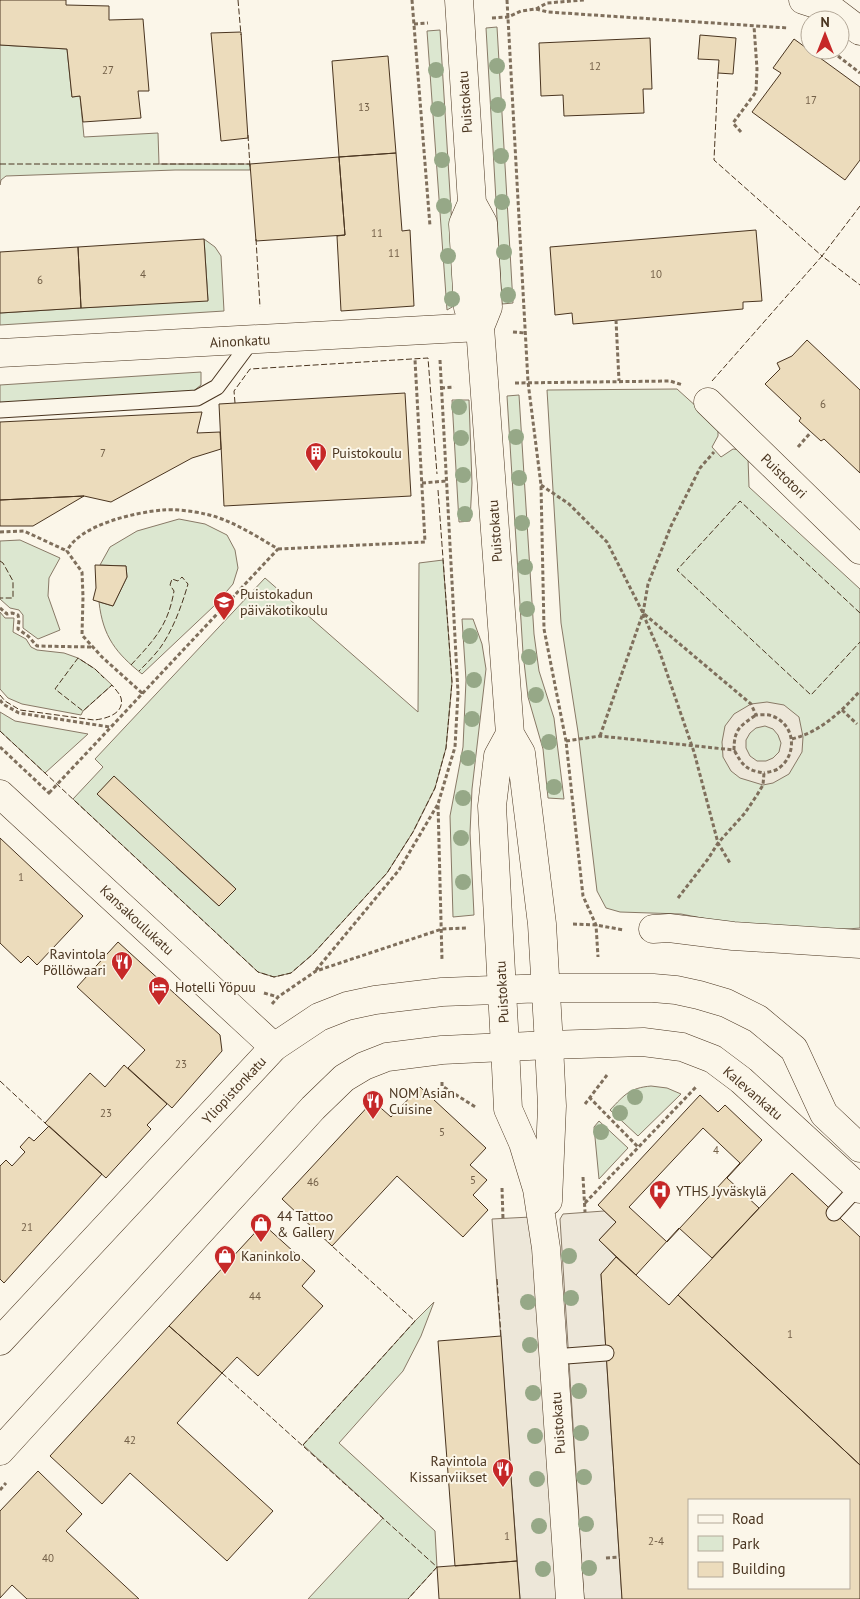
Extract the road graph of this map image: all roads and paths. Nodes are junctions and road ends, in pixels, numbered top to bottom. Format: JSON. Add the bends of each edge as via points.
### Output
{"nodes":[{"id":1,"x":412,"y":0,"type":"edge"},
{"id":2,"x":459,"y":0,"type":"edge"},
{"id":3,"x":507,"y":0,"type":"edge"},
{"id":4,"x":584,"y":0,"type":"edge"},
{"id":5,"x":803,"y":0,"type":"edge"},
{"id":6,"x":834,"y":5,"type":"edge"},
{"id":7,"x":536,"y":9,"type":"junction"},
{"id":8,"x":508,"y":17,"type":"junction"},
{"id":9,"x":754,"y":26,"type":"junction"},
{"id":10,"x":792,"y":28,"type":"dead end"},
{"id":11,"x":860,"y":31,"type":"edge"},
{"id":12,"x":842,"y":60,"type":"edge"},
{"id":13,"x":860,"y":73,"type":"edge"},
{"id":14,"x":741,"y":132,"type":"dead end"},
{"id":15,"x":430,"y":234,"type":"dead end"},
{"id":16,"x":616,"y":320,"type":"dead end"},
{"id":17,"x":480,"y":328,"type":"junction"},
{"id":18,"x":438,"y":331,"type":"junction"},
{"id":19,"x":252,"y":340,"type":"junction"},
{"id":20,"x":415,"y":351,"type":"dead end"},
{"id":21,"x":0,"y":353,"type":"edge"},
{"id":22,"x":619,"y":381,"type":"junction"},
{"id":23,"x":528,"y":382,"type":"junction"},
{"id":24,"x":708,"y":402,"type":"joint"},
{"id":25,"x":0,"y":410,"type":"edge"},
{"id":26,"x":734,"y":429,"type":"junction"},
{"id":27,"x":446,"y":481,"type":"junction"},
{"id":28,"x":422,"y":484,"type":"junction"},
{"id":29,"x":541,"y":485,"type":"junction"},
{"id":30,"x":0,"y":532,"type":"edge"},
{"id":31,"x":278,"y":548,"type":"junction"},
{"id":32,"x":860,"y":550,"type":"edge"},
{"id":33,"x":67,"y":551,"type":"junction"},
{"id":34,"x":0,"y":608,"type":"edge"},
{"id":35,"x":643,"y":612,"type":"junction"},
{"id":36,"x":92,"y":647,"type":"junction"},
{"id":37,"x":860,"y":691,"type":"edge"},
{"id":38,"x":142,"y":693,"type":"junction"},
{"id":39,"x":0,"y":700,"type":"edge"},
{"id":40,"x":842,"y":710,"type":"junction"},
{"id":41,"x":756,"y":715,"type":"junction"},
{"id":42,"x":857,"y":724,"type":"dead end"},
{"id":43,"x":111,"y":727,"type":"junction"},
{"id":44,"x":510,"y":734,"type":"junction"},
{"id":45,"x":600,"y":736,"type":"junction"},
{"id":46,"x":792,"y":739,"type":"junction"},
{"id":47,"x":566,"y":741,"type":"junction"},
{"id":48,"x":691,"y":745,"type":"junction"},
{"id":49,"x":734,"y":750,"type":"junction"},
{"id":50,"x":764,"y":773,"type":"junction"},
{"id":51,"x":49,"y":793,"type":"dead end"},
{"id":52,"x":0,"y":794,"type":"edge"},
{"id":53,"x":438,"y":804,"type":"junction"},
{"id":54,"x":718,"y":843,"type":"junction"},
{"id":55,"x":730,"y":863,"type":"dead end"},
{"id":56,"x":596,"y":924,"type":"dead end"},
{"id":57,"x":442,"y":929,"type":"dead end"},
{"id":58,"x":653,"y":929,"type":"joint"},
{"id":59,"x":860,"y":944,"type":"edge"},
{"id":60,"x":316,"y":970,"type":"dead end"},
{"id":61,"x":546,"y":988,"type":"junction"},
{"id":62,"x":502,"y":990,"type":"junction"},
{"id":63,"x":549,"y":1045,"type":"junction"},
{"id":64,"x":505,"y":1046,"type":"junction"},
{"id":65,"x":274,"y":1047,"type":"junction"},
{"id":66,"x":616,"y":1076,"type":"dead end"},
{"id":67,"x":687,"y":1084,"type":"dead end"},
{"id":68,"x":696,"y":1087,"type":"junction"},
{"id":69,"x":705,"y":1090,"type":"dead end"},
{"id":70,"x":589,"y":1097,"type":"junction"},
{"id":71,"x":585,"y":1102,"type":"dead end"},
{"id":72,"x":638,"y":1147,"type":"junction"},
{"id":73,"x":860,"y":1148,"type":"edge"},
{"id":74,"x":582,"y":1176,"type":"dead end"},
{"id":75,"x":859,"y":1188,"type":"edge"},
{"id":76,"x":584,"y":1203,"type":"junction"},
{"id":77,"x":585,"y":1212,"type":"dead end"},
{"id":78,"x":834,"y":1213,"type":"dead end"},
{"id":79,"x":546,"y":1248,"type":"junction"},
{"id":80,"x":0,"y":1341,"type":"edge"},
{"id":81,"x":606,"y":1353,"type":"dead end"},
{"id":82,"x":553,"y":1357,"type":"junction"},
{"id":83,"x":0,"y":1451,"type":"edge"},
{"id":84,"x":620,"y":1557,"type":"dead end"},
{"id":85,"x":606,"y":1558,"type":"dead end"},
{"id":86,"x":570,"y":1599,"type":"edge"}],
"edges":[{"from":1,"to":15,"type":"path"},
{"from":2,"to":17,"type":"main road","name":"Puistokatu","via":[[472,203],[483,223],[488,307]]},
{"from":3,"to":8,"type":"path"},
{"from":4,"to":7,"type":"path","via":[[547,3]]},
{"from":5,"to":6,"type":"main road"},
{"from":6,"to":11,"type":"main road"},
{"from":7,"to":8,"type":"path"},
{"from":7,"to":9,"type":"path"},
{"from":8,"to":23,"type":"path"},
{"from":9,"to":10,"type":"path"},
{"from":9,"to":14,"type":"path","via":[[756,92],[733,123]]},
{"from":12,"to":13,"type":"path"},
{"from":16,"to":22,"type":"path"},
{"from":17,"to":18,"type":"main road","name":"Ainonkatu"},
{"from":17,"to":44,"type":"main road","name":"Puistokatu"},
{"from":18,"to":19,"type":"main road","name":"Ainonkatu"},
{"from":18,"to":27,"type":"path"},
{"from":19,"to":21,"type":"main road","name":"Ainonkatu"},
{"from":19,"to":25,"type":"lane","via":[[217,388],[197,398]]},
{"from":20,"to":28,"type":"path"},
{"from":22,"to":23,"type":"path"},
{"from":22,"to":24,"type":"path","via":[[670,381],[692,388]]},
{"from":23,"to":29,"type":"path"},
{"from":24,"to":26,"type":"main road","name":"Puistotori"},
{"from":26,"to":32,"type":"main road","name":"Puistotori"},
{"from":26,"to":35,"type":"path","via":[[700,468],[671,526],[648,584]]},
{"from":27,"to":28,"type":"path"},
{"from":27,"to":53,"type":"path","via":[[458,693],[455,747]]},
{"from":28,"to":31,"type":"path","via":[[425,542]]},
{"from":29,"to":35,"type":"path","via":[[568,504],[607,542]]},
{"from":29,"to":47,"type":"path","via":[[544,629]]},
{"from":30,"to":33,"type":"path","via":[[24,531]]},
{"from":31,"to":33,"type":"path","via":[[244,529],[205,514],[164,510],[97,525],[70,545]]},
{"from":31,"to":38,"type":"path"},
{"from":33,"to":36,"type":"path","via":[[82,572],[82,635]]},
{"from":34,"to":36,"type":"path","via":[[7,614],[18,615],[18,629],[37,646]]},
{"from":35,"to":41,"type":"path","via":[[751,704]]},
{"from":35,"to":45,"type":"path"},
{"from":35,"to":48,"type":"path"},
{"from":36,"to":38,"type":"path"},
{"from":37,"to":40,"type":"path"},
{"from":38,"to":43,"type":"path"},
{"from":39,"to":43,"type":"path","via":[[19,713]]},
{"from":40,"to":42,"type":"path"},
{"from":40,"to":46,"type":"path","via":[[823,725]]},
{"from":41,"to":46,"type":"path","via":[[772,716],[787,726]]},
{"from":41,"to":49,"type":"path","via":[[740,726],[734,738]]},
{"from":43,"to":51,"type":"path"},
{"from":44,"to":61,"type":"main road","name":"Puistokatu","via":[[521,753],[542,924]]},
{"from":44,"to":62,"type":"main road","name":"Puistokatu","via":[[498,756],[492,806]]},
{"from":45,"to":47,"type":"path"},
{"from":45,"to":48,"type":"path"},
{"from":46,"to":50,"type":"path","via":[[791,752],[779,768]]},
{"from":47,"to":56,"type":"path","via":[[583,896]]},
{"from":48,"to":49,"type":"path"},
{"from":48,"to":54,"type":"path"},
{"from":49,"to":50,"type":"path","via":[[741,764],[751,771]]},
{"from":50,"to":54,"type":"path","via":[[758,795]]},
{"from":52,"to":65,"type":"main road","name":"Kansakoulukatu"},
{"from":53,"to":57,"type":"path"},
{"from":53,"to":60,"type":"path","via":[[399,870]]},
{"from":54,"to":55,"type":"path"},
{"from":54,"to":58,"type":"path"},
{"from":58,"to":59,"type":"main road"},
{"from":61,"to":62,"type":"main road","name":"Yliopistonkatu"},
{"from":61,"to":63,"type":"main road","name":"Puistokatu"},
{"from":61,"to":73,"type":"main road","via":[[676,990],[726,1003],[758,1019],[794,1048],[824,1114]]},
{"from":62,"to":64,"type":"main road","name":"Puistokatu"},
{"from":62,"to":65,"type":"main road","name":"Yliopistonkatu","via":[[442,992],[347,1006],[319,1017]]},
{"from":63,"to":64,"type":"main road","name":"Kalevankatu"},
{"from":63,"to":75,"type":"main road","name":"Kalevankatu","via":[[643,1042],[682,1047],[713,1059],[741,1080]]},
{"from":63,"to":79,"type":"main road","name":"Puistokatu","via":[[552,1106]]},
{"from":64,"to":79,"type":"main road","name":"Puistokatu","via":[[508,1109],[523,1143],[537,1189]]},
{"from":64,"to":83,"type":"main road","via":[[387,1057],[344,1078]]},
{"from":65,"to":80,"type":"main road","name":"Yliopistonkatu"},
{"from":66,"to":70,"type":"path","via":[[607,1077]]},
{"from":67,"to":68,"type":"path"},
{"from":68,"to":69,"type":"path"},
{"from":68,"to":72,"type":"path"},
{"from":70,"to":71,"type":"path"},
{"from":70,"to":72,"type":"path"},
{"from":72,"to":76,"type":"path"},
{"from":74,"to":76,"type":"path"},
{"from":75,"to":78,"type":"lane"},
{"from":76,"to":77,"type":"path"},
{"from":79,"to":82,"type":"main road","name":"Puistokatu"},
{"from":81,"to":82,"type":"lane"},
{"from":82,"to":86,"type":"main road","name":"Puistokatu"},
{"from":84,"to":85,"type":"path"}]}
